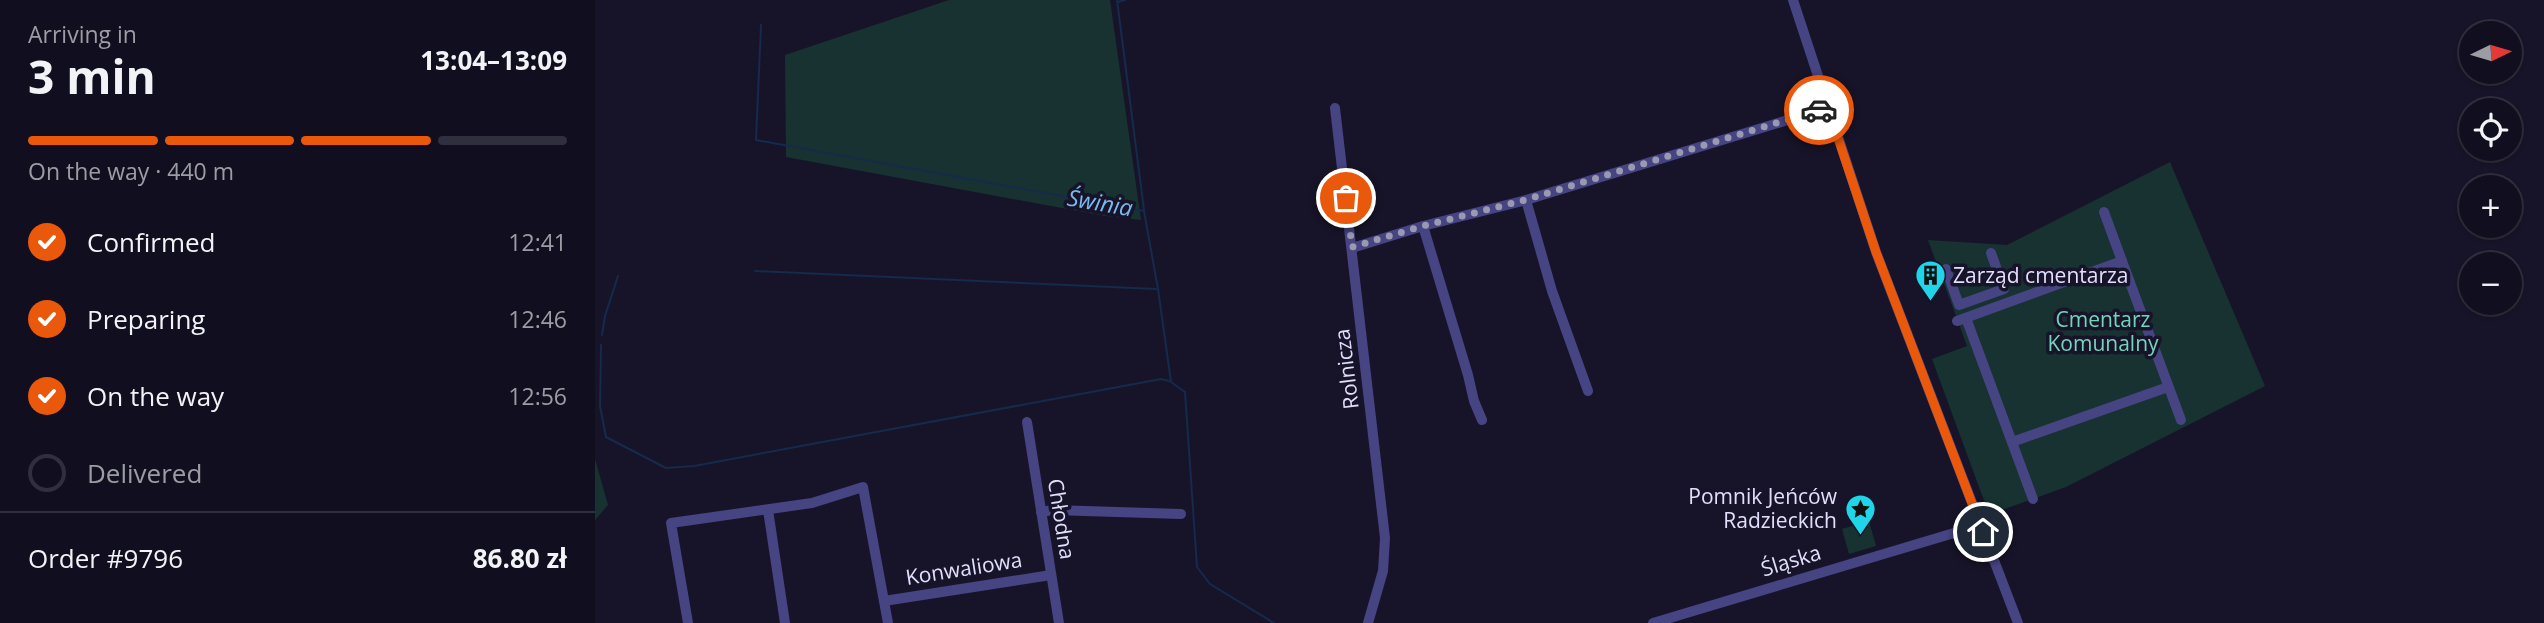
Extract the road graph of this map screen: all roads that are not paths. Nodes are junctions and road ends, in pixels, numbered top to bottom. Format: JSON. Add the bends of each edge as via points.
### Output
{"nodes":[{"id":1,"x":1793,"y":0,"type":"edge"},
{"id":2,"x":1335,"y":108,"type":"dead end"},
{"id":3,"x":1828,"y":108,"type":"junction"},
{"id":4,"x":1525,"y":200,"type":"junction"},
{"id":5,"x":2104,"y":212,"type":"dead end"},
{"id":6,"x":1423,"y":226,"type":"junction"},
{"id":7,"x":1352,"y":247,"type":"junction"},
{"id":8,"x":1991,"y":253,"type":"dead end"},
{"id":9,"x":2122,"y":261,"type":"junction"},
{"id":10,"x":1946,"y":268,"type":"dead end"},
{"id":11,"x":2004,"y":289,"type":"junction"},
{"id":12,"x":2009,"y":302,"type":"junction"},
{"id":13,"x":1959,"y":305,"type":"junction"},
{"id":14,"x":1962,"y":319,"type":"junction"},
{"id":15,"x":2168,"y":387,"type":"junction"},
{"id":16,"x":1588,"y":391,"type":"dead end"},
{"id":17,"x":1482,"y":420,"type":"dead end"},
{"id":18,"x":2181,"y":420,"type":"dead end"},
{"id":19,"x":1027,"y":422,"type":"dead end"},
{"id":20,"x":2012,"y":442,"type":"junction"},
{"id":21,"x":2033,"y":499,"type":"dead end"},
{"id":22,"x":768,"y":510,"type":"junction"},
{"id":23,"x":1041,"y":512,"type":"junction"},
{"id":24,"x":1181,"y":514,"type":"dead end"},
{"id":25,"x":1980,"y":528,"type":"junction"},
{"id":26,"x":1051,"y":575,"type":"junction"},
{"id":27,"x":884,"y":601,"type":"junction"},
{"id":28,"x":688,"y":623,"type":"edge"},
{"id":29,"x":785,"y":623,"type":"edge"},
{"id":30,"x":888,"y":623,"type":"edge"},
{"id":31,"x":1059,"y":623,"type":"edge"},
{"id":32,"x":1368,"y":623,"type":"edge"},
{"id":33,"x":1653,"y":623,"type":"edge"},
{"id":34,"x":2018,"y":623,"type":"edge"}],
"edges":[{"from":1,"to":3,"type":"street"},
{"from":2,"to":7,"type":"street","name":"Rolnicza"},
{"from":3,"to":4,"type":"street"},
{"from":3,"to":25,"type":"street","via":[[1876,252]]},
{"from":4,"to":6,"type":"street"},
{"from":4,"to":16,"type":"street"},
{"from":5,"to":9,"type":"street"},
{"from":6,"to":7,"type":"street"},
{"from":6,"to":17,"type":"street"},
{"from":7,"to":32,"type":"street","name":"Rolnicza","via":[[1385,538],[1383,571]]},
{"from":8,"to":11,"type":"street"},
{"from":9,"to":12,"type":"street"},
{"from":9,"to":15,"type":"street"},
{"from":10,"to":13,"type":"street"},
{"from":11,"to":12,"type":"street"},
{"from":11,"to":13,"type":"street"},
{"from":12,"to":14,"type":"street"},
{"from":13,"to":14,"type":"street"},
{"from":14,"to":20,"type":"street"},
{"from":15,"to":18,"type":"street"},
{"from":15,"to":20,"type":"street"},
{"from":19,"to":23,"type":"street","name":"Chłodna"},
{"from":20,"to":21,"type":"street"},
{"from":22,"to":27,"type":"street","via":[[812,503],[863,487]]},
{"from":22,"to":28,"type":"street","via":[[671,523]]},
{"from":22,"to":29,"type":"street"},
{"from":23,"to":24,"type":"street"},
{"from":23,"to":26,"type":"street","name":"Chłodna"},
{"from":25,"to":33,"type":"street","name":"Śląska"},
{"from":25,"to":34,"type":"street"},
{"from":26,"to":27,"type":"street","name":"Konwaliowa"},
{"from":26,"to":31,"type":"street","name":"Chłodna"},
{"from":27,"to":30,"type":"street"}]}
